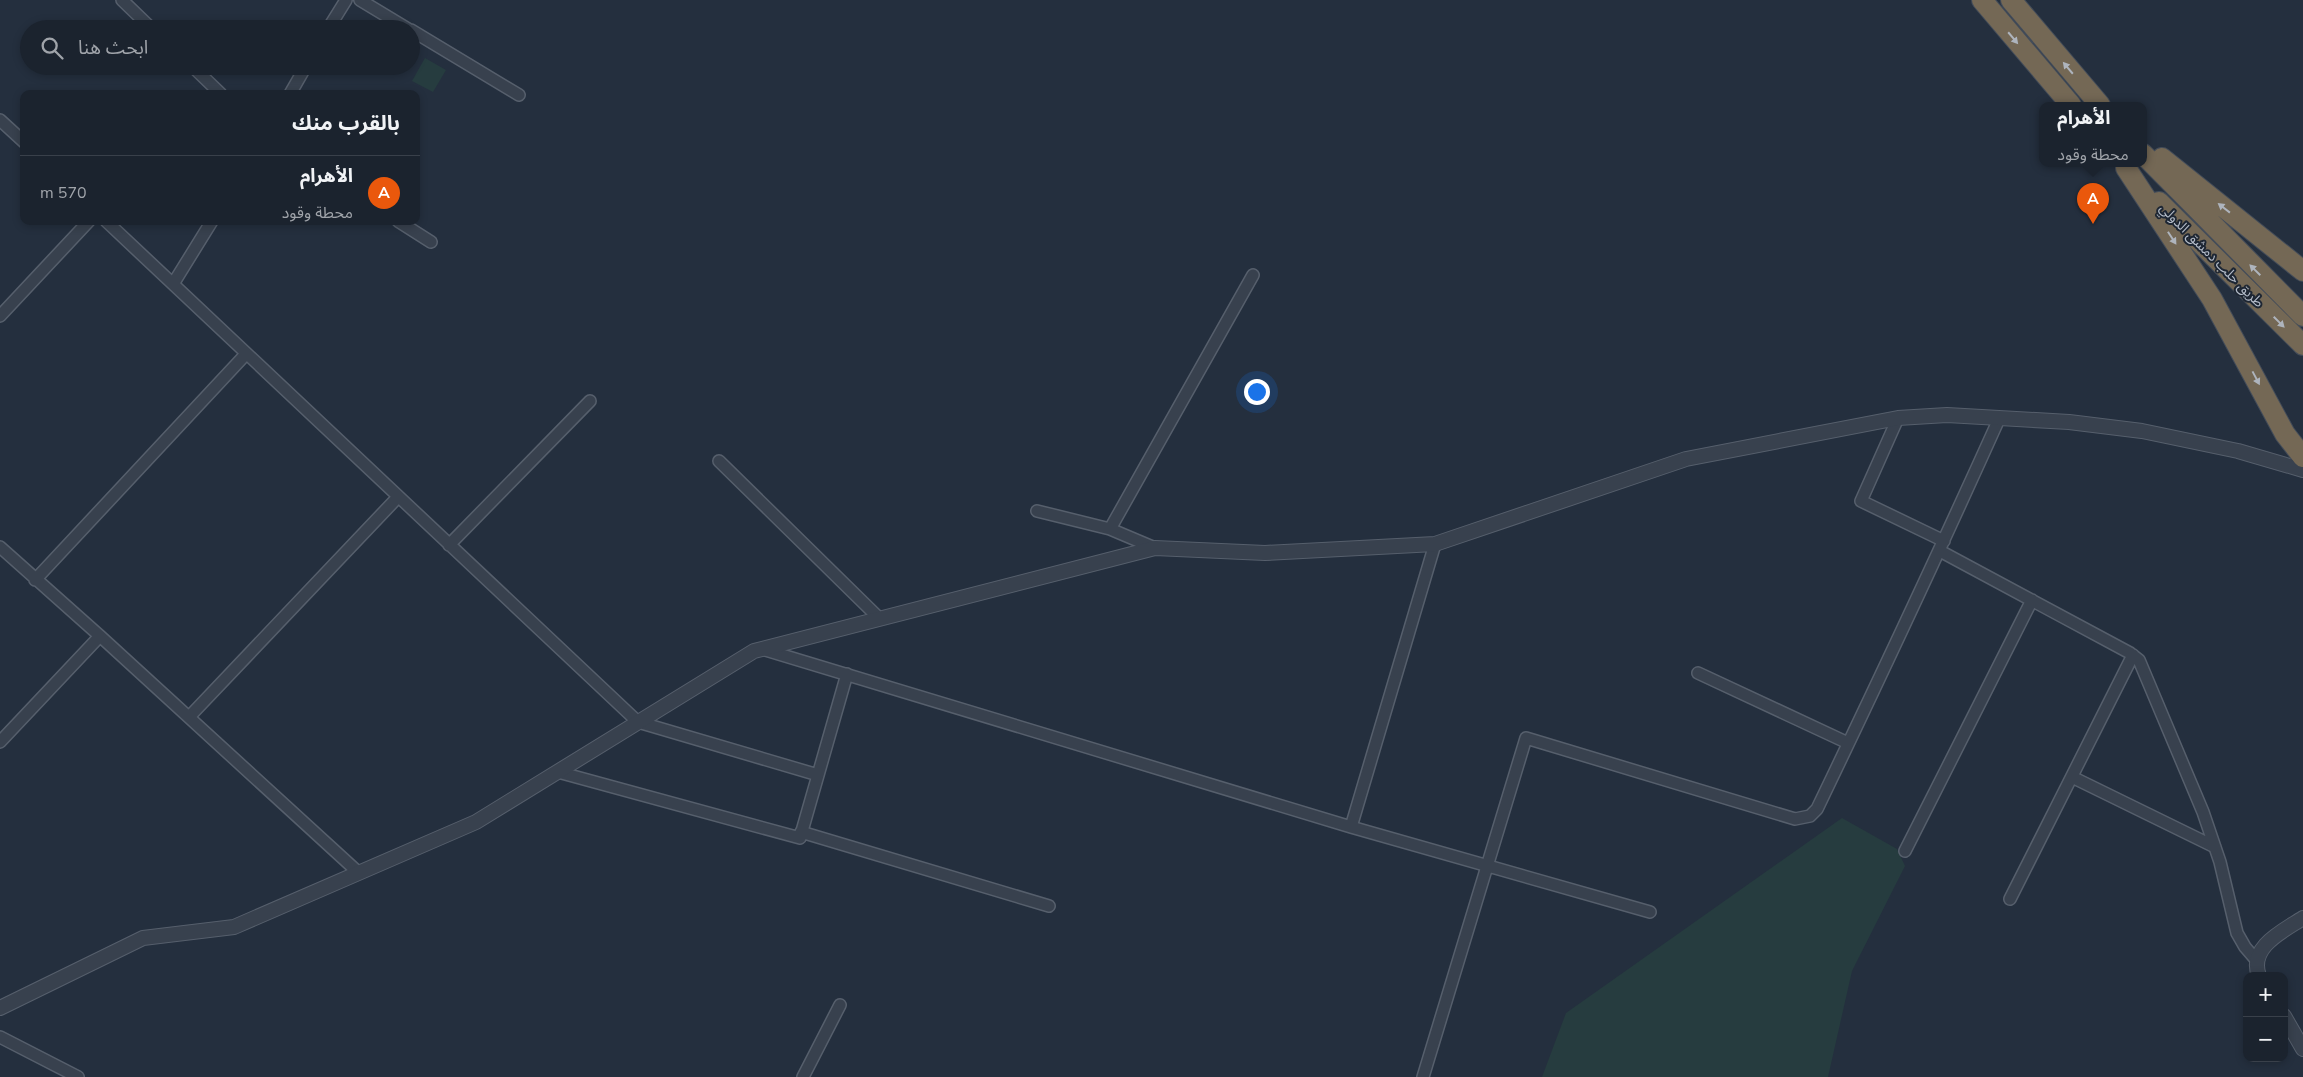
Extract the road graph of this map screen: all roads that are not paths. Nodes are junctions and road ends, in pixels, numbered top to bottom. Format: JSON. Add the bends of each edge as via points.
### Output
{"nodes":[{"id":1,"x":122,"y":0,"type":"edge"},
{"id":2,"x":346,"y":0,"type":"edge"},
{"id":3,"x":360,"y":0,"type":"edge"},
{"id":4,"x":1982,"y":0,"type":"edge"},
{"id":5,"x":2011,"y":0,"type":"edge"},
{"id":6,"x":143,"y":20,"type":"edge"},
{"id":7,"x":334,"y":20,"type":"edge"},
{"id":8,"x":393,"y":20,"type":"edge"},
{"id":9,"x":420,"y":36,"type":"edge"},
{"id":10,"x":201,"y":75,"type":"edge"},
{"id":11,"x":301,"y":75,"type":"edge"},
{"id":12,"x":217,"y":90,"type":"edge"},
{"id":13,"x":292,"y":90,"type":"edge"},
{"id":14,"x":519,"y":95,"type":"dead end"},
{"id":15,"x":2068,"y":102,"type":"edge"},
{"id":16,"x":2097,"y":102,"type":"edge"},
{"id":17,"x":0,"y":120,"type":"edge"},
{"id":18,"x":20,"y":138,"type":"edge"},
{"id":19,"x":2147,"y":147,"type":"edge"},
{"id":20,"x":2147,"y":158,"type":"edge"},
{"id":21,"x":2125,"y":167,"type":"edge"},
{"id":22,"x":2125,"y":167,"type":"edge"},
{"id":23,"x":85,"y":225,"type":"edge"},
{"id":24,"x":110,"y":225,"type":"edge"},
{"id":25,"x":210,"y":225,"type":"edge"},
{"id":26,"x":404,"y":225,"type":"edge"},
{"id":27,"x":431,"y":242,"type":"dead end"},
{"id":28,"x":2303,"y":271,"type":"edge"},
{"id":29,"x":1253,"y":275,"type":"dead end"},
{"id":30,"x":173,"y":284,"type":"junction"},
{"id":31,"x":0,"y":316,"type":"edge"},
{"id":32,"x":2303,"y":316,"type":"edge"},
{"id":33,"x":2303,"y":345,"type":"edge"},
{"id":34,"x":246,"y":354,"type":"junction"},
{"id":35,"x":590,"y":401,"type":"dead end"},
{"id":36,"x":1898,"y":418,"type":"junction"},
{"id":37,"x":1999,"y":419,"type":"junction"},
{"id":38,"x":2303,"y":457,"type":"edge"},
{"id":39,"x":720,"y":461,"type":"dead end"},
{"id":40,"x":2303,"y":470,"type":"edge"},
{"id":41,"x":398,"y":497,"type":"junction"},
{"id":42,"x":1037,"y":511,"type":"dead end"},
{"id":43,"x":1110,"y":529,"type":"junction"},
{"id":44,"x":1435,"y":544,"type":"junction"},
{"id":45,"x":449,"y":545,"type":"junction"},
{"id":46,"x":1942,"y":546,"type":"junction"},
{"id":47,"x":0,"y":547,"type":"edge"},
{"id":48,"x":1155,"y":548,"type":"junction"},
{"id":49,"x":35,"y":580,"type":"junction"},
{"id":50,"x":2032,"y":600,"type":"junction"},
{"id":51,"x":879,"y":618,"type":"junction"},
{"id":52,"x":100,"y":636,"type":"junction"},
{"id":53,"x":762,"y":649,"type":"junction"},
{"id":54,"x":2133,"y":655,"type":"junction"},
{"id":55,"x":1698,"y":672,"type":"dead end"},
{"id":56,"x":847,"y":674,"type":"junction"},
{"id":57,"x":189,"y":718,"type":"junction"},
{"id":58,"x":638,"y":722,"type":"junction"},
{"id":59,"x":0,"y":742,"type":"edge"},
{"id":60,"x":1848,"y":744,"type":"junction"},
{"id":61,"x":558,"y":772,"type":"junction"},
{"id":62,"x":818,"y":775,"type":"junction"},
{"id":63,"x":2072,"y":777,"type":"junction"},
{"id":64,"x":1351,"y":827,"type":"junction"},
{"id":65,"x":802,"y":832,"type":"junction"},
{"id":66,"x":2215,"y":847,"type":"junction"},
{"id":67,"x":1905,"y":851,"type":"dead end"},
{"id":68,"x":1486,"y":866,"type":"junction"},
{"id":69,"x":358,"y":873,"type":"junction"},
{"id":70,"x":2010,"y":899,"type":"dead end"},
{"id":71,"x":1049,"y":906,"type":"dead end"},
{"id":72,"x":1650,"y":912,"type":"dead end"},
{"id":73,"x":2303,"y":918,"type":"edge"},
{"id":74,"x":2257,"y":961,"type":"junction"},
{"id":75,"x":2258,"y":972,"type":"edge"},
{"id":76,"x":840,"y":1005,"type":"dead end"},
{"id":77,"x":0,"y":1008,"type":"edge"},
{"id":78,"x":2285,"y":1017,"type":"edge"},
{"id":79,"x":0,"y":1038,"type":"edge"},
{"id":80,"x":2303,"y":1050,"type":"edge"},
{"id":81,"x":78,"y":1077,"type":"edge"},
{"id":82,"x":804,"y":1077,"type":"edge"},
{"id":83,"x":1423,"y":1077,"type":"edge"}],
"edges":[{"from":1,"to":6,"type":"street"},
{"from":2,"to":7,"type":"street"},
{"from":3,"to":8,"type":"street"},
{"from":4,"to":15,"type":"highway","one_way":true},
{"from":16,"to":5,"type":"highway","one_way":true},
{"from":9,"to":14,"type":"street"},
{"from":10,"to":12,"type":"street"},
{"from":11,"to":13,"type":"street"},
{"from":17,"to":18,"type":"street"},
{"from":28,"to":19,"type":"highway","one_way":true},
{"from":32,"to":20,"type":"highway","name":"طريق حلب دمشق الدولي","one_way":true},
{"from":21,"to":33,"type":"highway","name":"طريق حلب دمشق الدولي","one_way":true},
{"from":22,"to":38,"type":"highway","one_way":true,"via":[[2212,299],[2285,434]]},
{"from":23,"to":31,"type":"street"},
{"from":24,"to":30,"type":"street"},
{"from":25,"to":30,"type":"street"},
{"from":26,"to":27,"type":"street"},
{"from":29,"to":43,"type":"street"},
{"from":30,"to":34,"type":"street"},
{"from":34,"to":41,"type":"street"},
{"from":34,"to":49,"type":"street"},
{"from":35,"to":45,"type":"street"},
{"from":36,"to":37,"type":"street"},
{"from":36,"to":44,"type":"street","via":[[1686,459]]},
{"from":36,"to":46,"type":"street","via":[[1861,501]]},
{"from":37,"to":40,"type":"street","via":[[2069,422],[2142,431],[2238,451]]},
{"from":37,"to":46,"type":"street"},
{"from":39,"to":51,"type":"street"},
{"from":41,"to":45,"type":"street"},
{"from":41,"to":57,"type":"street"},
{"from":42,"to":43,"type":"street"},
{"from":43,"to":48,"type":"street"},
{"from":44,"to":48,"type":"street","via":[[1265,553]]},
{"from":44,"to":64,"type":"street"},
{"from":45,"to":58,"type":"street"},
{"from":46,"to":50,"type":"street"},
{"from":46,"to":60,"type":"street"},
{"from":47,"to":49,"type":"street"},
{"from":48,"to":51,"type":"street"},
{"from":49,"to":52,"type":"street"},
{"from":50,"to":54,"type":"street"},
{"from":50,"to":67,"type":"street"},
{"from":51,"to":53,"type":"street"},
{"from":52,"to":57,"type":"street"},
{"from":52,"to":59,"type":"street"},
{"from":53,"to":56,"type":"street"},
{"from":53,"to":58,"type":"street"},
{"from":54,"to":63,"type":"street"},
{"from":54,"to":66,"type":"street","via":[[2144,667]]},
{"from":55,"to":60,"type":"street"},
{"from":56,"to":62,"type":"street"},
{"from":56,"to":64,"type":"street"},
{"from":57,"to":69,"type":"street"},
{"from":58,"to":61,"type":"street"},
{"from":58,"to":62,"type":"street"},
{"from":60,"to":68,"type":"street","via":[[1816,809],[1810,816],[1795,820],[1526,738]]},
{"from":61,"to":65,"type":"street","via":[[800,838]]},
{"from":61,"to":69,"type":"street","via":[[476,822]]},
{"from":62,"to":65,"type":"street"},
{"from":63,"to":66,"type":"street"},
{"from":63,"to":70,"type":"street"},
{"from":64,"to":68,"type":"street"},
{"from":65,"to":71,"type":"street"},
{"from":66,"to":74,"type":"street","via":[[2237,933]]},
{"from":68,"to":72,"type":"street"},
{"from":68,"to":83,"type":"street"},
{"from":69,"to":77,"type":"street","via":[[234,927],[143,938]]},
{"from":73,"to":74,"type":"street","via":[[2265,945]]},
{"from":74,"to":75,"type":"street"},
{"from":76,"to":82,"type":"street"},
{"from":78,"to":80,"type":"street"},
{"from":79,"to":81,"type":"street"}]}
